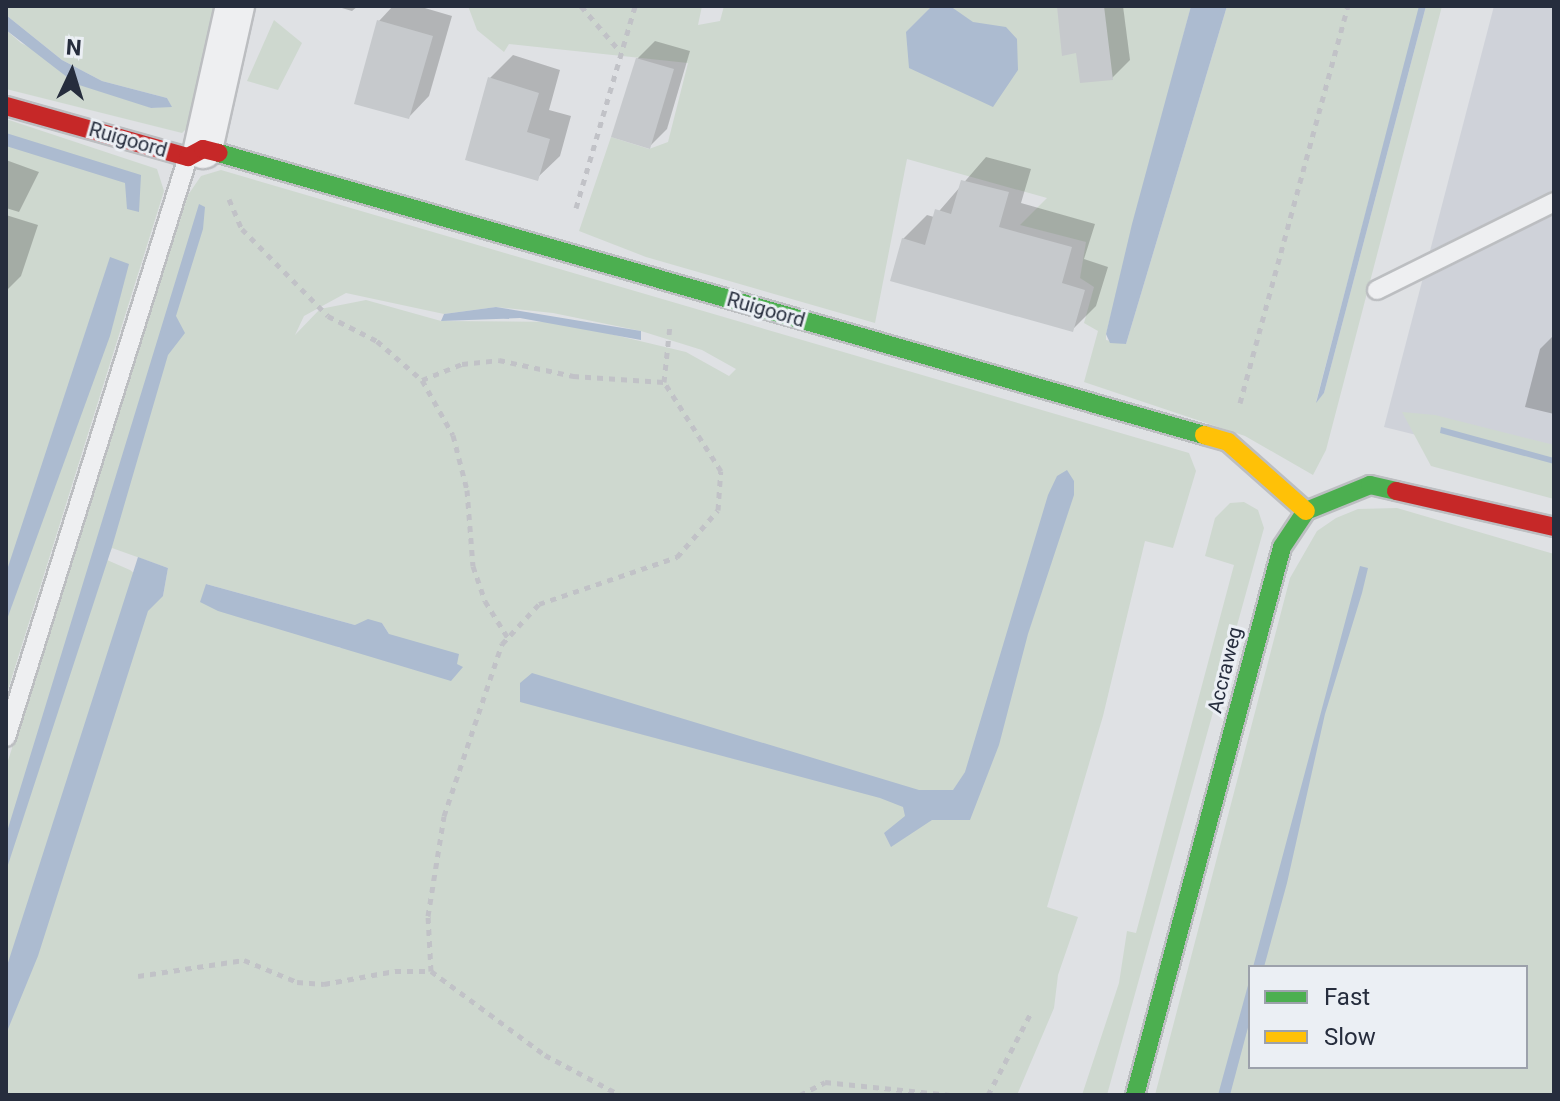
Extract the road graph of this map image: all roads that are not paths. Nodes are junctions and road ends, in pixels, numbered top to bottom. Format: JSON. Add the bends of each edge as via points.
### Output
{"nodes":[{"id":1,"x":235,"y":6,"type":"edge"},
{"id":2,"x":6,"y":106,"type":"edge"},
{"id":3,"x":204,"y":153,"type":"junction"},
{"id":4,"x":1554,"y":202,"type":"edge"},
{"id":5,"x":1377,"y":290,"type":"dead end"},
{"id":6,"x":1306,"y":511,"type":"junction"},
{"id":7,"x":1554,"y":527,"type":"edge"},
{"id":8,"x":6,"y":737,"type":"edge"},
{"id":9,"x":1135,"y":1095,"type":"edge"}],
"edges":[{"from":1,"to":3,"type":"street"},
{"from":2,"to":3,"type":"street","name":"Ruigoord"},
{"from":3,"to":6,"type":"street","name":"Ruigoord","via":[[1228,442]]},
{"from":3,"to":8,"type":"lane"},
{"from":4,"to":5,"type":"lane"},
{"from":6,"to":7,"type":"street","via":[[1370,485]]},
{"from":6,"to":9,"type":"street","name":"Accraweg","via":[[1282,547],[1272,574]]}]}
